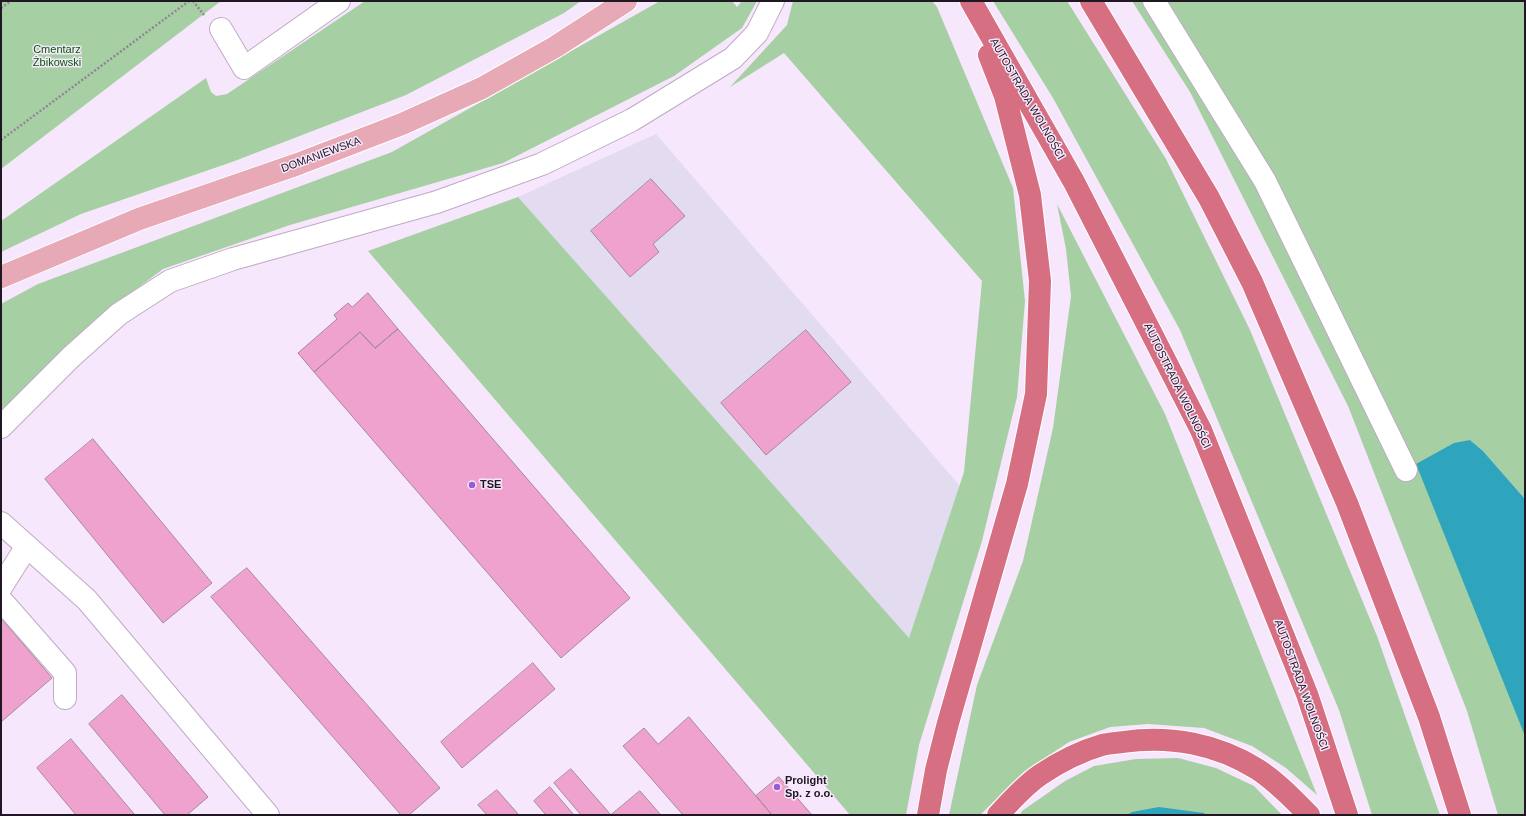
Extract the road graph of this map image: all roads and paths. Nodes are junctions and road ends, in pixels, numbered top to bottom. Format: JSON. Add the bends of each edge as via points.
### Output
{"nodes":[{"id":1,"x":11,"y":1,"type":"edge"},
{"id":2,"x":189,"y":1,"type":"edge"},
{"id":3,"x":339,"y":1,"type":"edge"},
{"id":4,"x":626,"y":1,"type":"edge"},
{"id":5,"x":773,"y":1,"type":"edge"},
{"id":6,"x":970,"y":1,"type":"edge"},
{"id":7,"x":1091,"y":1,"type":"edge"},
{"id":8,"x":1154,"y":1,"type":"edge"},
{"id":9,"x":1,"y":8,"type":"edge"},
{"id":10,"x":221,"y":29,"type":"dead end"},
{"id":11,"x":1,"y":140,"type":"edge"},
{"id":12,"x":1,"y":277,"type":"edge"},
{"id":13,"x":1,"y":427,"type":"edge"},
{"id":14,"x":1406,"y":470,"type":"dead end"},
{"id":15,"x":1,"y":523,"type":"edge"},
{"id":16,"x":27,"y":546,"type":"junction"},
{"id":17,"x":1,"y":587,"type":"edge"},
{"id":18,"x":1,"y":600,"type":"edge"},
{"id":19,"x":65,"y":698,"type":"dead end"},
{"id":20,"x":268,"y":815,"type":"edge"},
{"id":21,"x":928,"y":815,"type":"edge"},
{"id":22,"x":998,"y":815,"type":"edge"},
{"id":23,"x":1309,"y":815,"type":"edge"},
{"id":24,"x":1347,"y":815,"type":"edge"},
{"id":25,"x":1460,"y":815,"type":"edge"}],
"edges":[{"from":1,"to":9,"type":"path"},
{"from":2,"to":11,"type":"path"},
{"from":3,"to":10,"type":"lane","via":[[244,68]]},
{"from":4,"to":12,"type":"main road","name":"DOMANIEWSKA","via":[[555,47],[482,88],[402,124],[298,164],[140,219]]},
{"from":5,"to":13,"type":"lane","via":[[756,33],[733,58],[632,120],[542,164],[437,202],[233,259],[170,281],[119,314],[71,357]]},
{"from":6,"to":21,"type":"highway","via":[[1005,96],[1030,195],[1040,281],[1036,394],[1018,484],[948,723]]},
{"from":6,"to":24,"type":"highway","name":"AUTOSTRADA WOLNOŚCI","via":[[1074,182],[1201,430],[1306,694]]},
{"from":7,"to":25,"type":"highway","via":[[1209,198],[1252,282],[1350,511],[1429,717]]},
{"from":8,"to":14,"type":"lane","via":[[1265,181]]},
{"from":15,"to":16,"type":"lane"},
{"from":16,"to":17,"type":"lane"},
{"from":16,"to":20,"type":"lane","via":[[87,600]]},
{"from":18,"to":19,"type":"lane","via":[[65,673]]},
{"from":22,"to":23,"type":"highway","via":[[1040,775],[1072,757],[1103,745],[1138,740],[1194,743],[1240,759],[1279,786]]}]}
